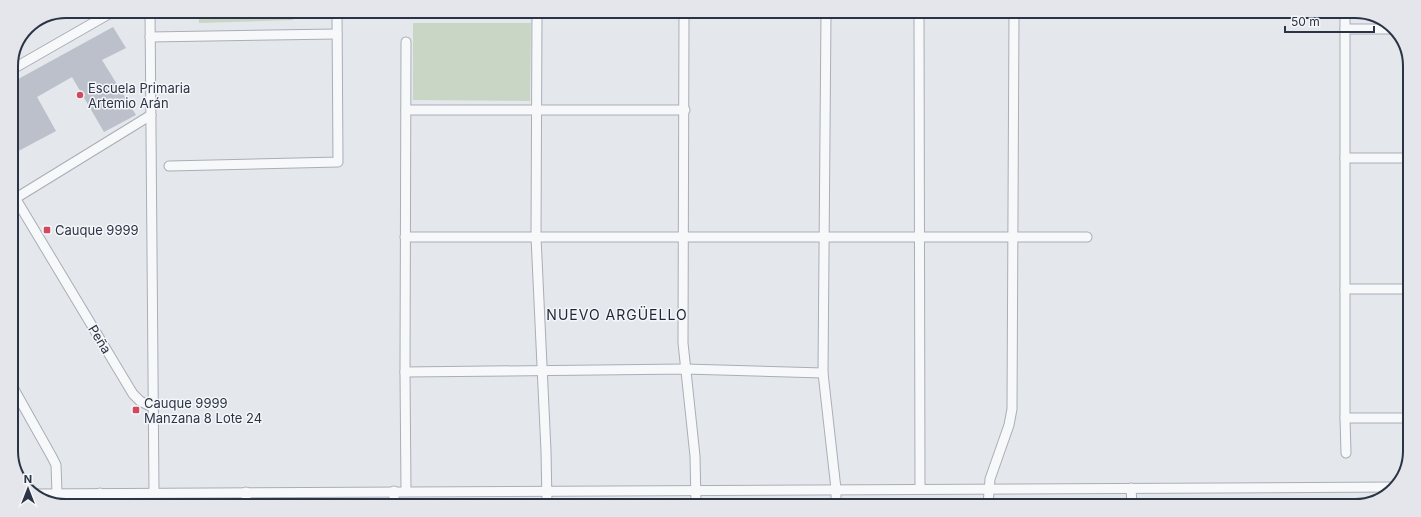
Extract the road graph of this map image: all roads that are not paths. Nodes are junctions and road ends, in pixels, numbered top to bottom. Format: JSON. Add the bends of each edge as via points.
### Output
{"nodes":[{"id":1,"x":102,"y":18,"type":"edge"},
{"id":2,"x":150,"y":18,"type":"edge"},
{"id":3,"x":337,"y":18,"type":"edge"},
{"id":4,"x":537,"y":18,"type":"edge"},
{"id":5,"x":684,"y":18,"type":"edge"},
{"id":6,"x":826,"y":18,"type":"edge"},
{"id":7,"x":919,"y":18,"type":"edge"},
{"id":8,"x":1014,"y":18,"type":"edge"},
{"id":9,"x":1345,"y":18,"type":"edge"},
{"id":10,"x":1345,"y":29,"type":"junction"},
{"id":11,"x":1385,"y":29,"type":"edge"},
{"id":12,"x":337,"y":34,"type":"junction"},
{"id":13,"x":150,"y":37,"type":"junction"},
{"id":14,"x":406,"y":42,"type":"dead end"},
{"id":15,"x":18,"y":66,"type":"edge"},
{"id":16,"x":406,"y":110,"type":"junction"},
{"id":17,"x":537,"y":110,"type":"junction"},
{"id":18,"x":685,"y":110,"type":"junction"},
{"id":19,"x":151,"y":115,"type":"junction"},
{"id":20,"x":1345,"y":158,"type":"junction"},
{"id":21,"x":1403,"y":158,"type":"edge"},
{"id":22,"x":169,"y":166,"type":"dead end"},
{"id":23,"x":18,"y":192,"type":"edge"},
{"id":24,"x":18,"y":203,"type":"edge"},
{"id":25,"x":405,"y":236,"type":"junction"},
{"id":26,"x":684,"y":237,"type":"junction"},
{"id":27,"x":824,"y":237,"type":"junction"},
{"id":28,"x":1013,"y":237,"type":"junction"},
{"id":29,"x":1087,"y":237,"type":"dead end"},
{"id":30,"x":536,"y":238,"type":"junction"},
{"id":31,"x":920,"y":238,"type":"junction"},
{"id":32,"x":1345,"y":289,"type":"junction"},
{"id":33,"x":1403,"y":289,"type":"edge"},
{"id":34,"x":685,"y":369,"type":"junction"},
{"id":35,"x":405,"y":372,"type":"junction"},
{"id":36,"x":542,"y":372,"type":"junction"},
{"id":37,"x":823,"y":373,"type":"junction"},
{"id":38,"x":18,"y":396,"type":"edge"},
{"id":39,"x":152,"y":407,"type":"junction"},
{"id":40,"x":1345,"y":418,"type":"junction"},
{"id":41,"x":1403,"y":418,"type":"edge"},
{"id":42,"x":1346,"y":453,"type":"dead end"},
{"id":43,"x":1387,"y":487,"type":"edge"},
{"id":44,"x":988,"y":488,"type":"junction"},
{"id":45,"x":1131,"y":488,"type":"junction"},
{"id":46,"x":836,"y":489,"type":"junction"},
{"id":47,"x":920,"y":489,"type":"junction"},
{"id":48,"x":696,"y":490,"type":"junction"},
{"id":49,"x":394,"y":491,"type":"junction"},
{"id":50,"x":547,"y":491,"type":"junction"},
{"id":51,"x":154,"y":492,"type":"junction"},
{"id":52,"x":246,"y":492,"type":"junction"},
{"id":53,"x":406,"y":492,"type":"junction"},
{"id":54,"x":48,"y":493,"type":"edge"},
{"id":55,"x":56,"y":493,"type":"junction"},
{"id":56,"x":100,"y":493,"type":"junction"},
{"id":57,"x":100,"y":499,"type":"edge"},
{"id":58,"x":246,"y":499,"type":"edge"},
{"id":59,"x":394,"y":499,"type":"edge"},
{"id":60,"x":546,"y":499,"type":"edge"},
{"id":61,"x":696,"y":499,"type":"edge"},
{"id":62,"x":836,"y":499,"type":"edge"},
{"id":63,"x":988,"y":499,"type":"edge"},
{"id":64,"x":1132,"y":499,"type":"edge"}],
"edges":[{"from":1,"to":15,"type":"street"},
{"from":2,"to":13,"type":"street"},
{"from":3,"to":12,"type":"street"},
{"from":4,"to":17,"type":"street"},
{"from":5,"to":18,"type":"street"},
{"from":6,"to":27,"type":"street"},
{"from":7,"to":31,"type":"street"},
{"from":8,"to":28,"type":"street"},
{"from":9,"to":10,"type":"street"},
{"from":10,"to":11,"type":"street"},
{"from":10,"to":20,"type":"street"},
{"from":12,"to":13,"type":"street"},
{"from":12,"to":22,"type":"street","via":[[338,162]]},
{"from":13,"to":19,"type":"street"},
{"from":14,"to":16,"type":"street"},
{"from":16,"to":17,"type":"street"},
{"from":16,"to":25,"type":"street"},
{"from":17,"to":18,"type":"street"},
{"from":17,"to":30,"type":"street"},
{"from":18,"to":26,"type":"street"},
{"from":19,"to":23,"type":"street"},
{"from":19,"to":39,"type":"street"},
{"from":20,"to":21,"type":"street"},
{"from":20,"to":32,"type":"street"},
{"from":24,"to":39,"type":"street","name":"Peña","via":[[133,394]]},
{"from":25,"to":30,"type":"street"},
{"from":25,"to":35,"type":"street"},
{"from":26,"to":27,"type":"street"},
{"from":26,"to":30,"type":"street"},
{"from":26,"to":34,"type":"street"},
{"from":27,"to":31,"type":"street"},
{"from":27,"to":37,"type":"street"},
{"from":28,"to":29,"type":"street"},
{"from":28,"to":31,"type":"street"},
{"from":28,"to":44,"type":"street","via":[[1012,409]]},
{"from":30,"to":36,"type":"street"},
{"from":31,"to":47,"type":"street"},
{"from":32,"to":33,"type":"street"},
{"from":32,"to":40,"type":"street"},
{"from":34,"to":36,"type":"street"},
{"from":34,"to":37,"type":"street"},
{"from":34,"to":48,"type":"street","via":[[695,456]]},
{"from":35,"to":36,"type":"street"},
{"from":35,"to":53,"type":"street"},
{"from":36,"to":50,"type":"street"},
{"from":37,"to":46,"type":"street"},
{"from":38,"to":55,"type":"street","via":[[56,465]]},
{"from":39,"to":51,"type":"street"},
{"from":40,"to":41,"type":"street"},
{"from":40,"to":42,"type":"street"},
{"from":43,"to":45,"type":"street"},
{"from":44,"to":45,"type":"street"},
{"from":44,"to":47,"type":"street"},
{"from":44,"to":63,"type":"street"},
{"from":45,"to":64,"type":"street"},
{"from":46,"to":47,"type":"street"},
{"from":46,"to":48,"type":"street"},
{"from":46,"to":62,"type":"street"},
{"from":48,"to":50,"type":"street"},
{"from":48,"to":61,"type":"street"},
{"from":49,"to":52,"type":"street"},
{"from":49,"to":53,"type":"street"},
{"from":49,"to":59,"type":"street"},
{"from":50,"to":53,"type":"street"},
{"from":50,"to":60,"type":"street"},
{"from":51,"to":52,"type":"street"},
{"from":51,"to":56,"type":"street"},
{"from":52,"to":58,"type":"street"},
{"from":54,"to":55,"type":"street"},
{"from":55,"to":56,"type":"street"},
{"from":56,"to":57,"type":"street"}]}
